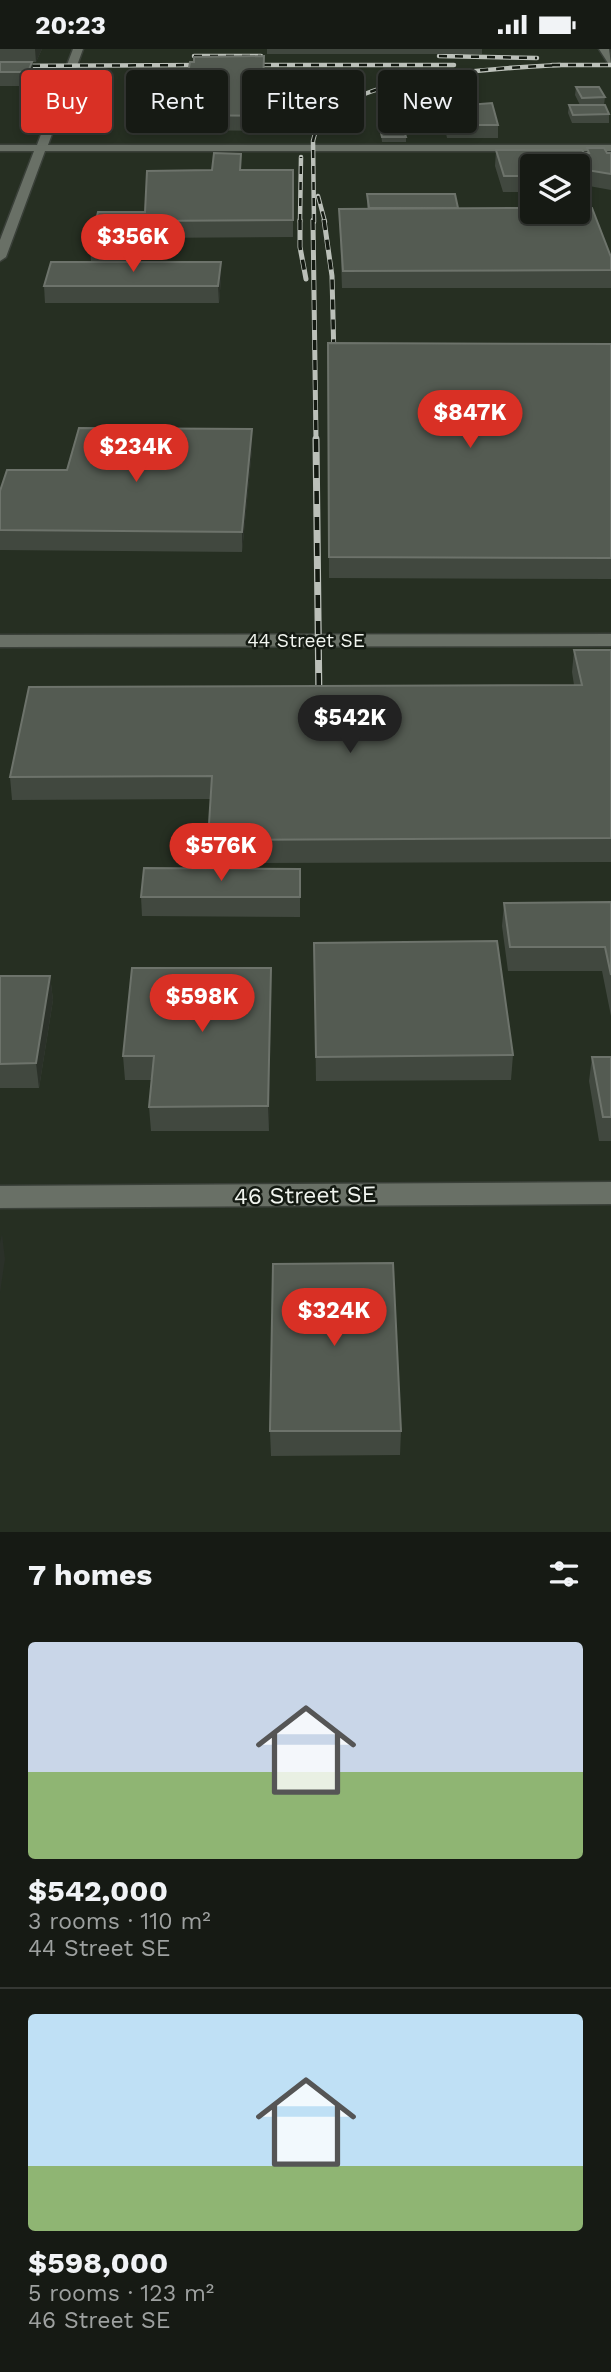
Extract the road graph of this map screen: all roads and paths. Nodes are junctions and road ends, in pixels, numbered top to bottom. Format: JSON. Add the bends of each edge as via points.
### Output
{"nodes":[{"id":1,"x":78,"y":49,"type":"edge"},
{"id":2,"x":604,"y":49,"type":"edge"},
{"id":3,"x":611,"y":61,"type":"edge"},
{"id":4,"x":0,"y":148,"type":"edge"},
{"id":5,"x":42,"y":148,"type":"junction"},
{"id":6,"x":611,"y":148,"type":"edge"},
{"id":7,"x":0,"y":257,"type":"edge"},
{"id":8,"x":611,"y":640,"type":"edge"},
{"id":9,"x":0,"y":641,"type":"edge"},
{"id":10,"x":611,"y":1193,"type":"edge"},
{"id":11,"x":0,"y":1197,"type":"edge"}],
"edges":[{"from":1,"to":5,"type":"street"},
{"from":2,"to":3,"type":"street"},
{"from":4,"to":5,"type":"street"},
{"from":5,"to":6,"type":"street"},
{"from":5,"to":7,"type":"street"},
{"from":8,"to":9,"type":"street","name":"44 Street SE"},
{"from":10,"to":11,"type":"street","name":"46 Street SE"}]}
